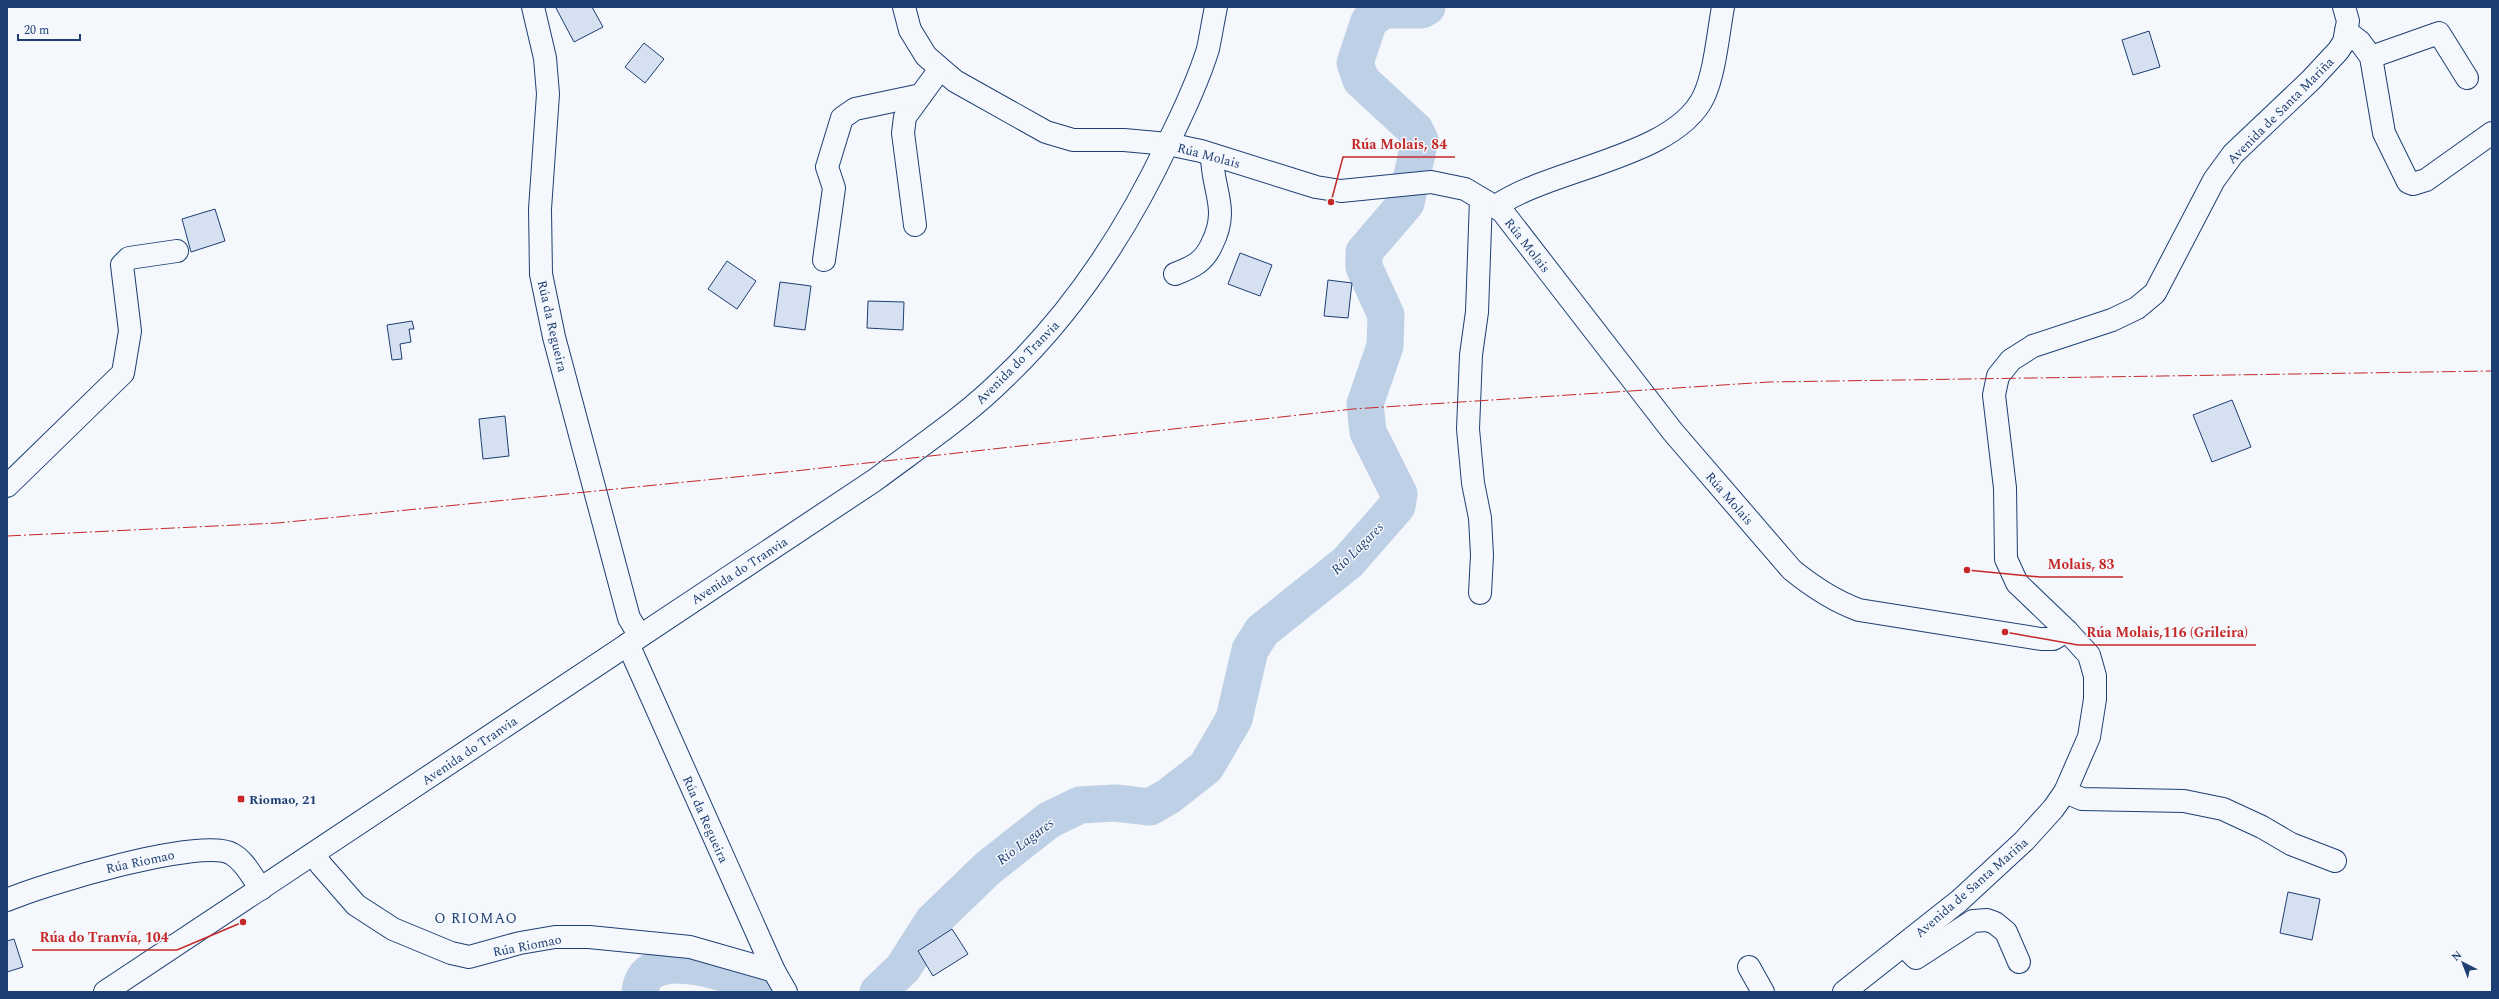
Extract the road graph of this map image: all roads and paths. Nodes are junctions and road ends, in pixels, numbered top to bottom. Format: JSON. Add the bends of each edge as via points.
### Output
{"nodes":[{"id":1,"x":533,"y":7,"type":"edge"},
{"id":2,"x":904,"y":7,"type":"edge"},
{"id":3,"x":1216,"y":7,"type":"edge"},
{"id":4,"x":1723,"y":7,"type":"edge"},
{"id":5,"x":2344,"y":7,"type":"edge"},
{"id":6,"x":2346,"y":31,"type":"junction"},
{"id":7,"x":2371,"y":57,"type":"junction"},
{"id":8,"x":940,"y":69,"type":"junction"},
{"id":9,"x":2467,"y":78,"type":"dead end"},
{"id":10,"x":921,"y":95,"type":"junction"},
{"id":11,"x":2492,"y":133,"type":"edge"},
{"id":12,"x":1168,"y":144,"type":"junction"},
{"id":13,"x":1212,"y":155,"type":"junction"},
{"id":14,"x":1488,"y":203,"type":"junction"},
{"id":15,"x":914,"y":225,"type":"dead end"},
{"id":16,"x":177,"y":251,"type":"dead end"},
{"id":17,"x":824,"y":260,"type":"dead end"},
{"id":18,"x":1175,"y":274,"type":"dead end"},
{"id":19,"x":7,"y":486,"type":"edge"},
{"id":20,"x":1480,"y":594,"type":"dead end"},
{"id":21,"x":2067,"y":631,"type":"junction"},
{"id":22,"x":634,"y":640,"type":"junction"},
{"id":23,"x":2065,"y":792,"type":"junction"},
{"id":24,"x":314,"y":854,"type":"junction"},
{"id":25,"x":2335,"y":862,"type":"dead end"},
{"id":26,"x":261,"y":889,"type":"junction"},
{"id":27,"x":7,"y":900,"type":"edge"},
{"id":28,"x":1904,"y":946,"type":"junction"},
{"id":29,"x":2019,"y":962,"type":"dead end"},
{"id":30,"x":1748,"y":967,"type":"dead end"},
{"id":31,"x":774,"y":971,"type":"junction"},
{"id":32,"x":785,"y":991,"type":"edge"},
{"id":33,"x":105,"y":992,"type":"edge"},
{"id":34,"x":1763,"y":992,"type":"edge"},
{"id":35,"x":1844,"y":992,"type":"edge"}],
"edges":[{"from":1,"to":22,"type":"street","name":"Rúa da Regueira","via":[[545,58],[548,94],[540,209],[542,274],[554,337]]},
{"from":2,"to":8,"type":"street","name":"Rúa Molais","via":[[910,30],[926,56]]},
{"from":3,"to":12,"type":"street","name":"Avenida do Tranvia","via":[[1208,48],[1185,110]]},
{"from":4,"to":14,"type":"street","via":[[1704,96],[1695,111],[1683,122],[1663,136],[1614,159]]},
{"from":5,"to":6,"type":"street","name":"Avenida de Santa Mariña","via":[[2348,21]]},
{"from":6,"to":7,"type":"street","via":[[2360,42]]},
{"from":6,"to":21,"type":"street","name":"Avenida de Santa Mariña","via":[[2344,42],[2338,51],[2229,159],[2214,180],[2155,293],[2137,308],[2112,320],[2033,346],[2011,360],[1998,376],[1994,395],[2005,488],[2006,559],[2017,583]]},
{"from":7,"to":9,"type":"street","via":[[2439,34]]},
{"from":7,"to":11,"type":"street","via":[[2384,133],[2408,182],[2413,184],[2426,180]]},
{"from":8,"to":10,"type":"street"},
{"from":8,"to":12,"type":"street","name":"Rúa Molais","via":[[955,81],[1046,132],[1073,140],[1124,140]]},
{"from":10,"to":15,"type":"street","via":[[904,117],[902,133]]},
{"from":10,"to":17,"type":"street","via":[[855,109],[842,118],[827,167],[834,188]]},
{"from":12,"to":13,"type":"street","name":"Rúa Molais"},
{"from":12,"to":22,"type":"street","name":"Avenida do Tranvia","via":[[1147,188],[1105,257],[1066,312],[1005,377],[962,415],[875,480]]},
{"from":13,"to":14,"type":"street","name":"Rúa Molais","via":[[1316,187],[1341,191],[1431,182],[1465,189]]},
{"from":13,"to":18,"type":"street","via":[[1212,169],[1221,209],[1219,230],[1200,263]]},
{"from":14,"to":20,"type":"street","via":[[1471,355],[1468,429],[1473,483],[1480,518]]},
{"from":14,"to":21,"type":"street","name":"Rúa Molais","via":[[1502,211],[1673,432],[1792,570],[1815,588],[1839,603],[1859,610],[2041,639],[2053,639]]},
{"from":16,"to":19,"type":"street","via":[[129,258],[122,265],[130,331],[123,373]]},
{"from":21,"to":23,"type":"street","name":"Avenida de Santa Mariña","via":[[2089,655],[2095,676],[2095,699],[2089,737]]},
{"from":22,"to":24,"type":"street","name":"Avenida do Tranvia"},
{"from":22,"to":31,"type":"street","name":"Rúa da Regueira"},
{"from":23,"to":25,"type":"street","via":[[2082,799],[2184,801],[2223,808],[2291,844]]},
{"from":23,"to":28,"type":"street","name":"Avenida de Santa Mariña","via":[[2024,842]]},
{"from":24,"to":26,"type":"street","name":"Avenida do Tranvia"},
{"from":24,"to":31,"type":"street","name":"Rúa Riomao","via":[[321,866],[356,905],[393,929],[451,953],[469,957],[520,943],[555,937],[589,937],[690,947]]},
{"from":26,"to":27,"type":"street","name":"Rúa Riomao","via":[[241,860],[231,853],[206,851],[124,863]]},
{"from":26,"to":33,"type":"street","name":"Avenida do Tranvia"},
{"from":28,"to":29,"type":"street","via":[[1916,958],[1973,921],[1987,920],[2006,932]]},
{"from":28,"to":35,"type":"street","name":"Avenida de Santa Mariña"},
{"from":30,"to":34,"type":"street"},
{"from":31,"to":32,"type":"street","name":"Rúa da Regueira"}]}
